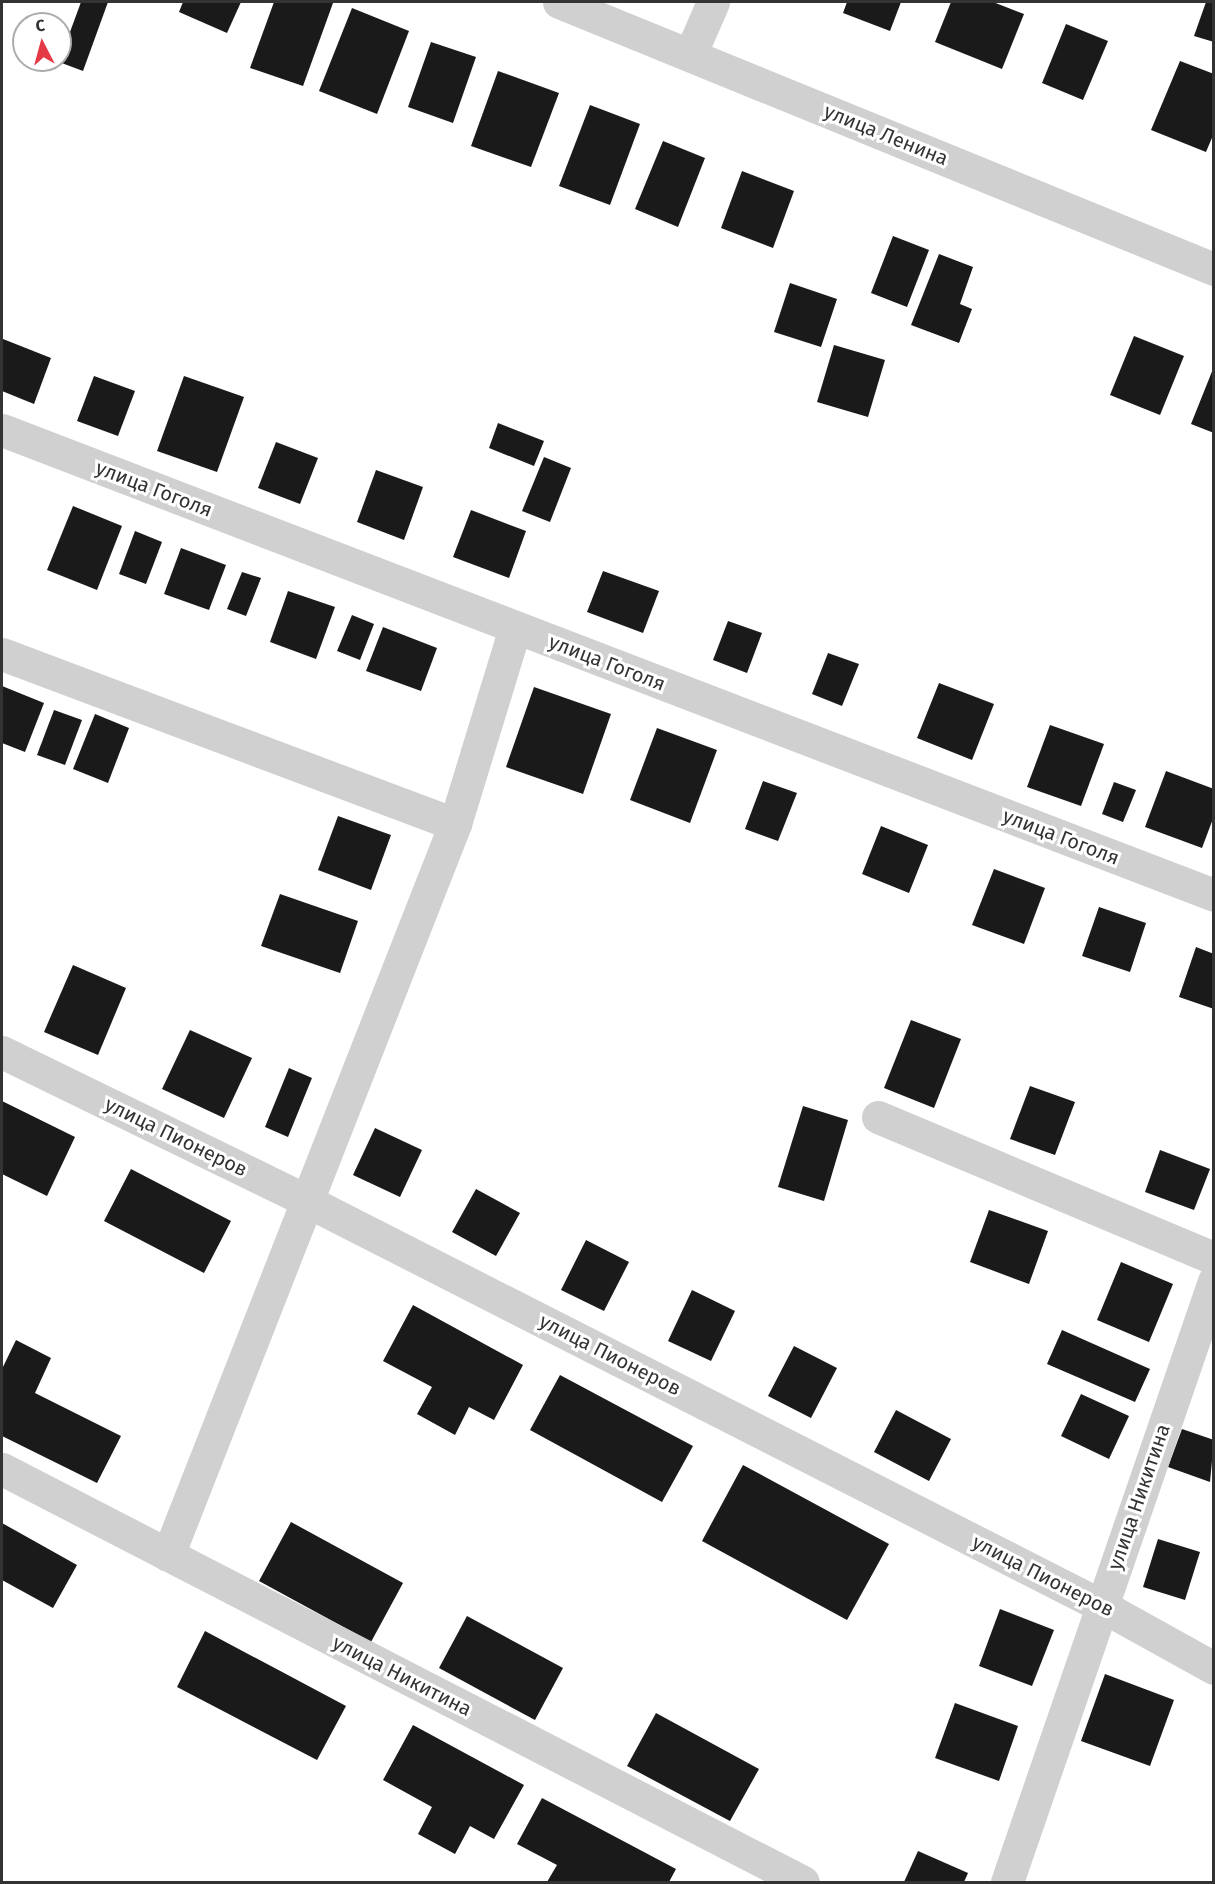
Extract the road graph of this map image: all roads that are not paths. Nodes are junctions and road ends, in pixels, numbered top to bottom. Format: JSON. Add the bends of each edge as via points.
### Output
{"nodes":[{"id":1,"x":559,"y":2,"type":"edge"},
{"id":2,"x":713,"y":2,"type":"edge"},
{"id":3,"x":690,"y":56,"type":"junction"},
{"id":4,"x":1214,"y":269,"type":"edge"},
{"id":5,"x":2,"y":430,"type":"edge"},
{"id":6,"x":515,"y":628,"type":"junction"},
{"id":7,"x":2,"y":654,"type":"edge"},
{"id":8,"x":455,"y":824,"type":"junction"},
{"id":9,"x":1214,"y":895,"type":"edge"},
{"id":10,"x":2,"y":1052,"type":"edge"},
{"id":11,"x":878,"y":1116,"type":"dead end"},
{"id":12,"x":305,"y":1200,"type":"junction"},
{"id":13,"x":1214,"y":1258,"type":"edge"},
{"id":14,"x":1214,"y":1281,"type":"edge"},
{"id":15,"x":2,"y":1469,"type":"edge"},
{"id":16,"x":168,"y":1555,"type":"junction"},
{"id":17,"x":1102,"y":1606,"type":"junction"},
{"id":18,"x":1214,"y":1668,"type":"edge"},
{"id":19,"x":803,"y":1882,"type":"edge"},
{"id":20,"x":1007,"y":1882,"type":"edge"}],
"edges":[{"from":1,"to":3,"type":"street","name":"улица Ленина"},
{"from":2,"to":3,"type":"street"},
{"from":3,"to":4,"type":"street","name":"улица Ленина"},
{"from":5,"to":6,"type":"street","name":"улица Гоголя"},
{"from":6,"to":8,"type":"street"},
{"from":6,"to":9,"type":"street","name":"улица Гоголя"},
{"from":7,"to":8,"type":"street"},
{"from":8,"to":12,"type":"street"},
{"from":10,"to":12,"type":"street","name":"улица Пионеров"},
{"from":11,"to":13,"type":"street"},
{"from":12,"to":16,"type":"street"},
{"from":12,"to":17,"type":"street","name":"улица Пионеров"},
{"from":14,"to":17,"type":"street","name":"улица Никитина"},
{"from":15,"to":16,"type":"street","name":"улица Никитина"},
{"from":16,"to":19,"type":"street","name":"улица Никитина"},
{"from":17,"to":18,"type":"street","name":"улица Пионеров"},
{"from":17,"to":20,"type":"street","name":"улица Никитина"}]}
